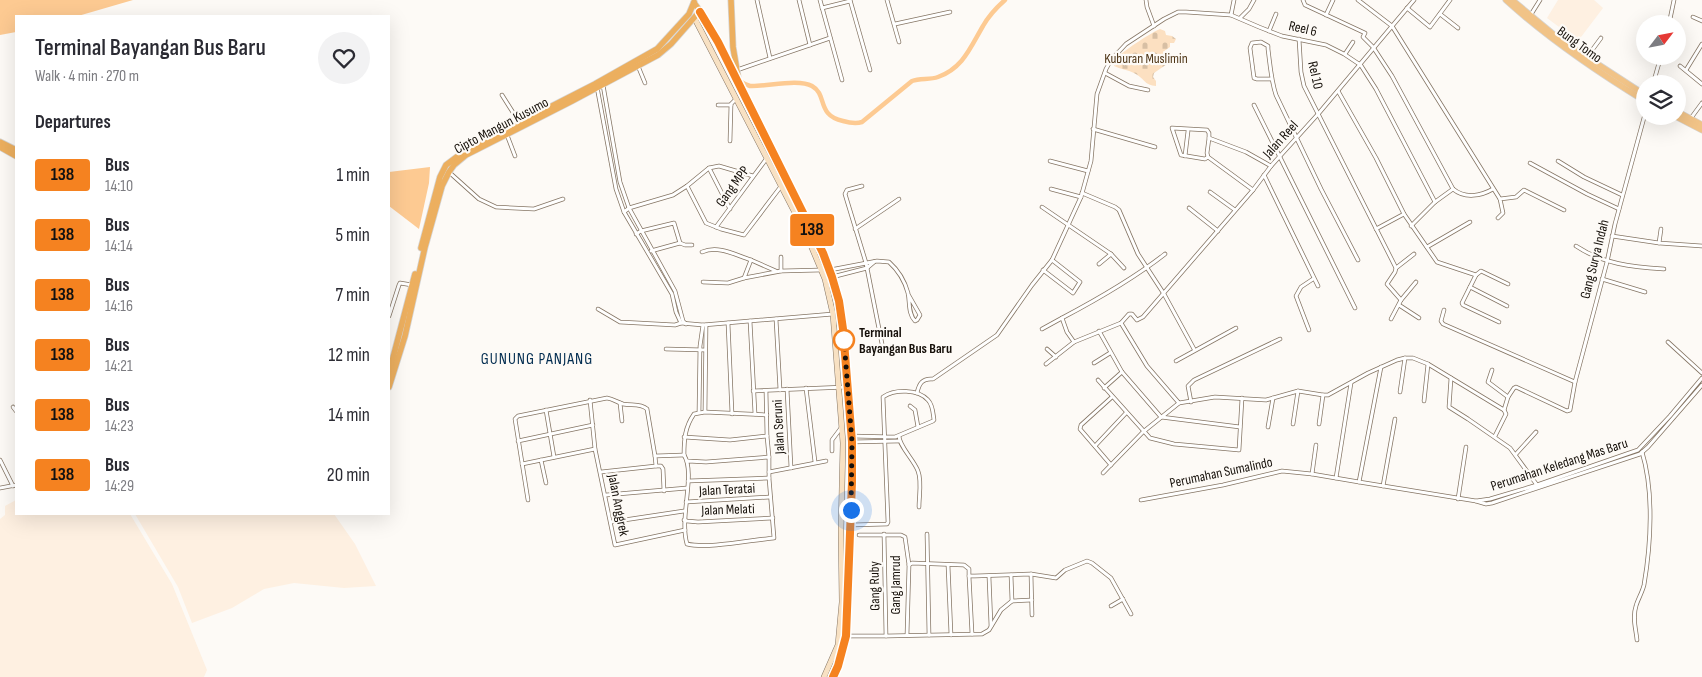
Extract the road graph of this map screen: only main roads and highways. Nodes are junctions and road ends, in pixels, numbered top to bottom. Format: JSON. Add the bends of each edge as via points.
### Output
{"nodes":[{"id":1,"x":731,"y":0,"type":"edge"},
{"id":2,"x":1506,"y":0,"type":"edge"},
{"id":3,"x":1512,"y":0,"type":"edge"},
{"id":4,"x":694,"y":1,"type":"edge"},
{"id":5,"x":700,"y":12,"type":"junction"},
{"id":6,"x":689,"y":14,"type":"junction"},
{"id":7,"x":694,"y":18,"type":"junction"},
{"id":8,"x":1550,"y":35,"type":"junction"},
{"id":9,"x":1585,"y":60,"type":"junction"},
{"id":10,"x":739,"y":83,"type":"junction"},
{"id":11,"x":599,"y":84,"type":"junction"},
{"id":12,"x":1636,"y":90,"type":"edge"},
{"id":13,"x":1636,"y":95,"type":"edge"},
{"id":14,"x":753,"y":114,"type":"junction"},
{"id":15,"x":746,"y":118,"type":"junction"},
{"id":16,"x":1686,"y":118,"type":"edge"},
{"id":17,"x":1686,"y":120,"type":"edge"},
{"id":18,"x":1690,"y":121,"type":"junction"},
{"id":19,"x":1702,"y":125,"type":"edge"},
{"id":20,"x":1702,"y":130,"type":"edge"},
{"id":21,"x":0,"y":142,"type":"edge"},
{"id":22,"x":0,"y":147,"type":"edge"},
{"id":23,"x":15,"y":150,"type":"edge"},
{"id":24,"x":15,"y":155,"type":"edge"},
{"id":25,"x":390,"y":369,"type":"edge"},
{"id":26,"x":390,"y":383,"type":"edge"},
{"id":27,"x":824,"y":677,"type":"edge"},
{"id":28,"x":833,"y":677,"type":"edge"}],
"edges":[{"from":1,"to":10,"type":"highway"},
{"from":2,"to":8,"type":"main road","name":"Bung Tomo"},
{"from":3,"to":8,"type":"main road","name":"Bung Tomo"},
{"from":4,"to":5,"type":"highway"},
{"from":4,"to":6,"type":"highway","name":"Cipto Mangun Kusumo"},
{"from":5,"to":7,"type":"highway","name":"Cipto Mangun Kusumo"},
{"from":5,"to":10,"type":"main road"},
{"from":6,"to":7,"type":"highway"},
{"from":6,"to":11,"type":"highway","name":"Cipto Mangun Kusumo","via":[[657,49]]},
{"from":7,"to":11,"type":"highway","name":"Cipto Mangun Kusumo","via":[[664,50]]},
{"from":7,"to":15,"type":"main road"},
{"from":8,"to":9,"type":"main road","name":"Bung Tomo"},
{"from":9,"to":12,"type":"main road","name":"Bung Tomo"},
{"from":9,"to":13,"type":"main road","name":"Bung Tomo"},
{"from":10,"to":14,"type":"main road"},
{"from":11,"to":25,"type":"highway","name":"Cipto Mangun Kusumo","via":[[466,150],[446,165],[438,184]]},
{"from":11,"to":26,"type":"highway","name":"Cipto Mangun Kusumo","via":[[466,155],[448,172]]},
{"from":14,"to":15,"type":"main road"},
{"from":14,"to":28,"type":"main road","via":[[823,253],[839,301],[843,329],[852,482],[846,636]]},
{"from":15,"to":27,"type":"main road","via":[[782,185],[821,270],[833,314],[842,427],[840,626],[838,645]]},
{"from":16,"to":18,"type":"main road"},
{"from":17,"to":18,"type":"main road"},
{"from":18,"to":19,"type":"main road"},
{"from":18,"to":20,"type":"main road"},
{"from":21,"to":23,"type":"highway"},
{"from":22,"to":24,"type":"highway"}]}
